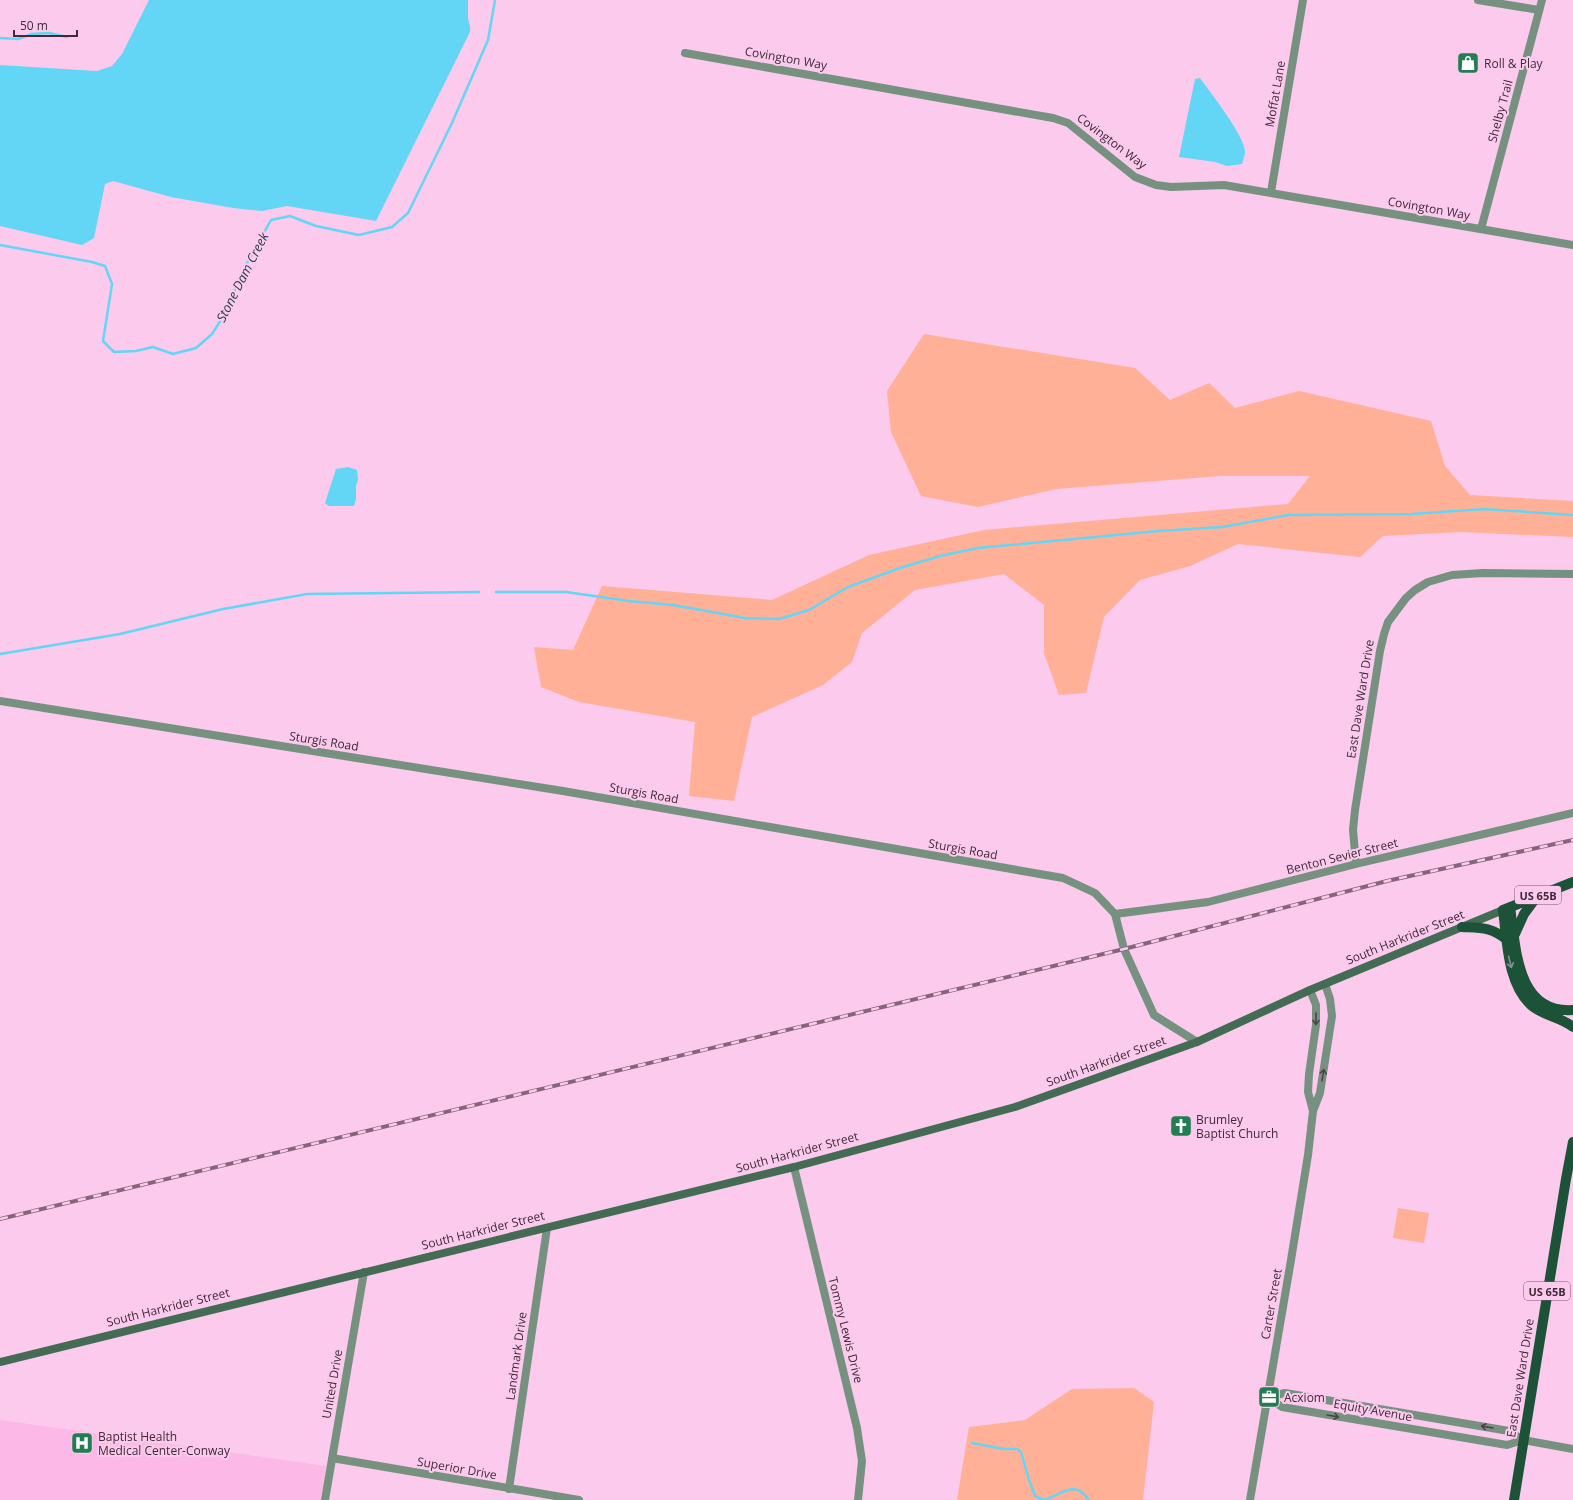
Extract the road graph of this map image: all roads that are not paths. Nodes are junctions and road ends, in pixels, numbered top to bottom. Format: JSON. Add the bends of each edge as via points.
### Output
{"nodes":[{"id":1,"x":1303,"y":0,"type":"edge"},
{"id":2,"x":1478,"y":0,"type":"edge"},
{"id":3,"x":1542,"y":0,"type":"edge"},
{"id":4,"x":1539,"y":10,"type":"junction"},
{"id":5,"x":685,"y":53,"type":"dead end"},
{"id":6,"x":1271,"y":192,"type":"junction"},
{"id":7,"x":1481,"y":229,"type":"junction"},
{"id":8,"x":1573,"y":245,"type":"edge"},
{"id":9,"x":1573,"y":574,"type":"edge"},
{"id":10,"x":0,"y":701,"type":"edge"},
{"id":11,"x":1573,"y":813,"type":"edge"},
{"id":12,"x":1356,"y":864,"type":"junction"},
{"id":13,"x":1573,"y":882,"type":"edge"},
{"id":14,"x":1539,"y":894,"type":"junction"},
{"id":15,"x":1507,"y":908,"type":"junction"},
{"id":16,"x":1114,"y":914,"type":"junction"},
{"id":17,"x":1462,"y":927,"type":"junction"},
{"id":18,"x":1511,"y":938,"type":"junction"},
{"id":19,"x":1324,"y":984,"type":"junction"},
{"id":20,"x":1310,"y":990,"type":"junction"},
{"id":21,"x":1573,"y":1010,"type":"edge"},
{"id":22,"x":1573,"y":1027,"type":"edge"},
{"id":23,"x":1197,"y":1042,"type":"junction"},
{"id":24,"x":1313,"y":1111,"type":"junction"},
{"id":25,"x":1573,"y":1142,"type":"edge"},
{"id":26,"x":794,"y":1168,"type":"junction"},
{"id":27,"x":547,"y":1228,"type":"junction"},
{"id":28,"x":364,"y":1272,"type":"junction"},
{"id":29,"x":0,"y":1362,"type":"edge"},
{"id":30,"x":1267,"y":1397,"type":"junction"},
{"id":31,"x":1523,"y":1440,"type":"junction"},
{"id":32,"x":1573,"y":1449,"type":"edge"},
{"id":33,"x":332,"y":1458,"type":"junction"},
{"id":34,"x":509,"y":1489,"type":"junction"},
{"id":35,"x":325,"y":1500,"type":"edge"},
{"id":36,"x":579,"y":1500,"type":"edge"},
{"id":37,"x":858,"y":1500,"type":"edge"},
{"id":38,"x":1250,"y":1500,"type":"edge"},
{"id":39,"x":1514,"y":1500,"type":"edge"}],
"edges":[{"from":1,"to":6,"type":"street","name":"Moffat Lane"},
{"from":2,"to":4,"type":"street"},
{"from":3,"to":4,"type":"street","name":"Shelby Trail"},
{"from":4,"to":7,"type":"street","name":"Shelby Trail"},
{"from":5,"to":6,"type":"street","name":"Covington Way","via":[[1053,118],[1068,123],[1135,177],[1156,185],[1224,185]]},
{"from":6,"to":7,"type":"street","name":"Covington Way"},
{"from":7,"to":8,"type":"street","name":"Covington Way"},
{"from":9,"to":12,"type":"street","name":"East Dave Ward Drive","via":[[1452,575],[1428,582],[1397,609],[1388,624],[1380,651],[1355,810],[1353,830]]},
{"from":10,"to":16,"type":"street","name":"Sturgis Road","via":[[562,791],[1063,878],[1095,893]]},
{"from":11,"to":12,"type":"street","name":"Benton Sevier Street"},
{"from":12,"to":16,"type":"street","name":"Benton Sevier Street","via":[[1208,902]]},
{"from":13,"to":14,"type":"main road","name":"South Harkrider Street","number":"US 65B"},
{"from":14,"to":15,"type":"main road","name":"South Harkrider Street","number":"US 65B"},
{"from":14,"to":18,"type":"main road"},
{"from":15,"to":17,"type":"main road","name":"South Harkrider Street"},
{"from":15,"to":18,"type":"main road"},
{"from":16,"to":23,"type":"street","name":"Sturgis Road","via":[[1124,949],[1154,1015]]},
{"from":17,"to":18,"type":"main road","via":[[1492,930]]},
{"from":17,"to":19,"type":"main road","name":"South Harkrider Street"},
{"from":18,"to":21,"type":"main road","via":[[1525,982],[1534,996],[1547,1006]]},
{"from":18,"to":22,"type":"main road","one_way":true,"via":[[1509,959],[1521,992],[1532,1006],[1565,1020]]},
{"from":19,"to":20,"type":"main road","name":"South Harkrider Street"},
{"from":24,"to":19,"type":"street","name":"Carter Street","one_way":true,"via":[[1320,1094],[1332,1016],[1330,999]]},
{"from":20,"to":23,"type":"main road","name":"South Harkrider Street"},
{"from":20,"to":24,"type":"street","name":"Carter Street","one_way":true,"via":[[1316,1005],[1308,1092]]},
{"from":23,"to":26,"type":"main road","name":"South Harkrider Street","via":[[1015,1108]]},
{"from":24,"to":30,"type":"street","name":"Carter Street","via":[[1308,1155]]},
{"from":25,"to":31,"type":"main road","name":"East Dave Ward Drive","number":"US 65B"},
{"from":26,"to":27,"type":"main road","name":"South Harkrider Street"},
{"from":26,"to":37,"type":"street","name":"Tommy Lewis Drive","via":[[857,1428],[862,1462]]},
{"from":27,"to":28,"type":"main road","name":"South Harkrider Street"},
{"from":27,"to":34,"type":"street","name":"Landmark Drive"},
{"from":28,"to":29,"type":"main road","name":"South Harkrider Street"},
{"from":28,"to":33,"type":"street","name":"United Drive"},
{"from":31,"to":30,"type":"street","name":"Equity Avenue","one_way":true,"via":[[1509,1431],[1285,1393]]},
{"from":30,"to":31,"type":"street","name":"Equity Avenue","one_way":true,"via":[[1282,1407],[1416,1430],[1507,1445]]},
{"from":30,"to":38,"type":"street","name":"Carter Street"},
{"from":31,"to":32,"type":"street","name":"Equity Avenue"},
{"from":31,"to":39,"type":"main road","name":"East Dave Ward Drive","number":"US 65B"},
{"from":33,"to":34,"type":"street","name":"Superior Drive"},
{"from":33,"to":35,"type":"street","name":"United Drive"},
{"from":34,"to":36,"type":"street","name":"Superior Drive"}]}
